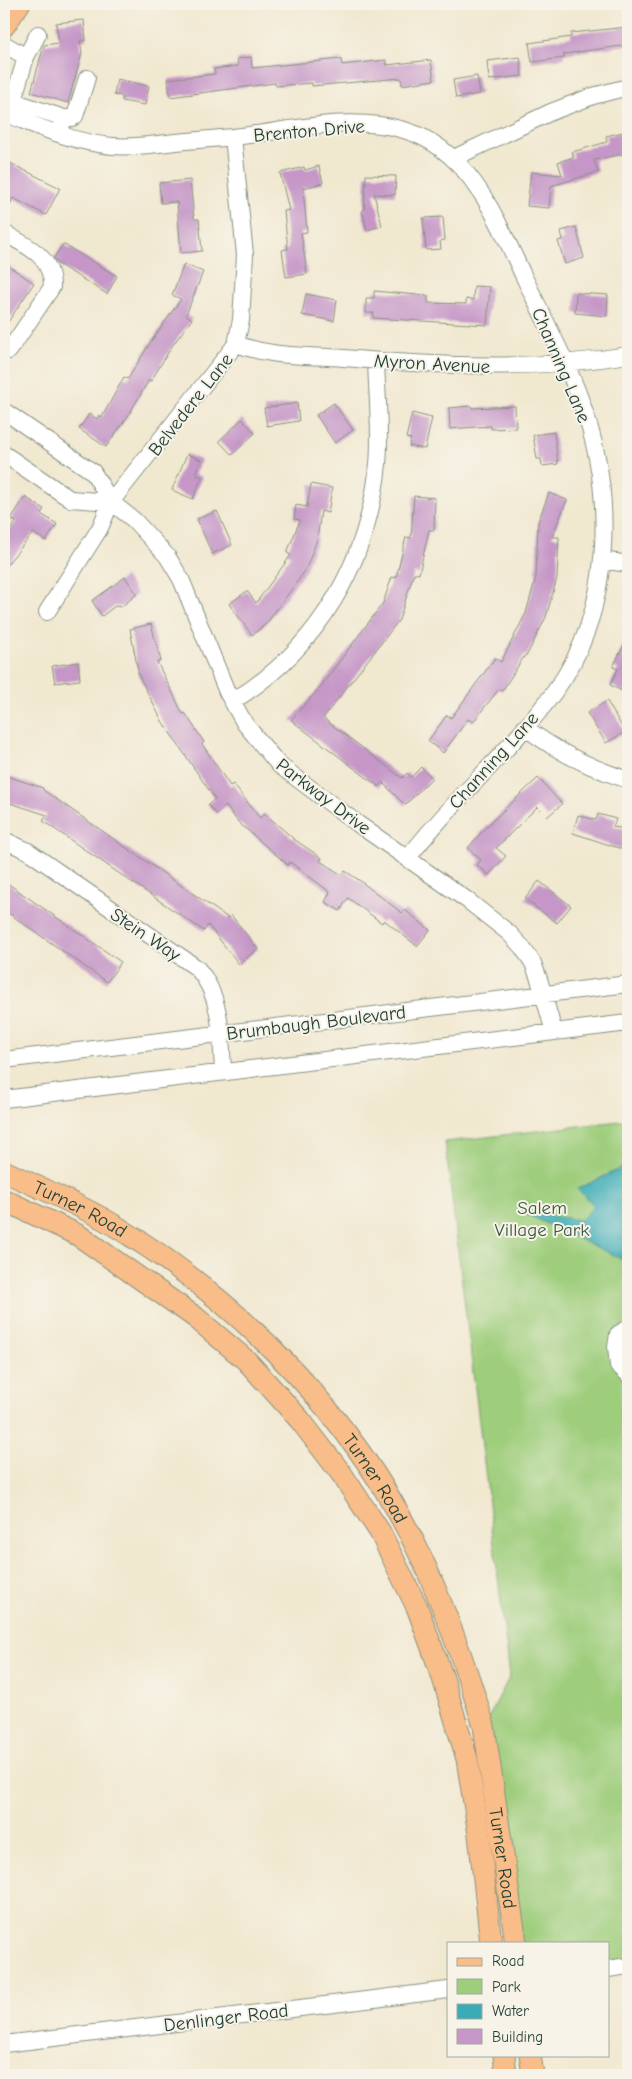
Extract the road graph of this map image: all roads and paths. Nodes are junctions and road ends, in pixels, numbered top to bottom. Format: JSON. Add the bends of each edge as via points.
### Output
{"nodes":[{"id":1,"x":19,"y":4,"type":"edge"},
{"id":2,"x":4,"y":26,"type":"edge"},
{"id":3,"x":38,"y":34,"type":"dead end"},
{"id":4,"x":4,"y":44,"type":"edge"},
{"id":5,"x":26,"y":57,"type":"junction"},
{"id":6,"x":87,"y":78,"type":"dead end"},
{"id":7,"x":628,"y":87,"type":"edge"},
{"id":8,"x":4,"y":113,"type":"edge"},
{"id":9,"x":64,"y":118,"type":"junction"},
{"id":10,"x":59,"y":134,"type":"junction"},
{"id":11,"x":233,"y":137,"type":"junction"},
{"id":12,"x":454,"y":158,"type":"junction"},
{"id":13,"x":4,"y":233,"type":"edge"},
{"id":14,"x":236,"y":344,"type":"junction"},
{"id":15,"x":4,"y":352,"type":"edge"},
{"id":16,"x":628,"y":355,"type":"edge"},
{"id":17,"x":376,"y":361,"type":"junction"},
{"id":18,"x":564,"y":363,"type":"junction"},
{"id":19,"x":4,"y":411,"type":"edge"},
{"id":20,"x":4,"y":454,"type":"edge"},
{"id":21,"x":111,"y":502,"type":"junction"},
{"id":22,"x":602,"y":560,"type":"junction"},
{"id":23,"x":628,"y":564,"type":"edge"},
{"id":24,"x":47,"y":612,"type":"dead end"},
{"id":25,"x":233,"y":701,"type":"junction"},
{"id":26,"x":525,"y":727,"type":"junction"},
{"id":27,"x":628,"y":780,"type":"edge"},
{"id":28,"x":4,"y":840,"type":"edge"},
{"id":29,"x":408,"y":858,"type":"junction"},
{"id":30,"x":628,"y":984,"type":"edge"},
{"id":31,"x":545,"y":994,"type":"junction"},
{"id":32,"x":628,"y":1023,"type":"edge"},
{"id":33,"x":554,"y":1032,"type":"junction"},
{"id":34,"x":220,"y":1033,"type":"junction"},
{"id":35,"x":4,"y":1060,"type":"edge"},
{"id":36,"x":223,"y":1072,"type":"junction"},
{"id":37,"x":4,"y":1099,"type":"edge"},
{"id":38,"x":4,"y":1171,"type":"edge"},
{"id":39,"x":4,"y":1200,"type":"edge"},
{"id":40,"x":628,"y":1328,"type":"edge"},
{"id":41,"x":628,"y":1374,"type":"edge"},
{"id":42,"x":491,"y":1942,"type":"edge"},
{"id":43,"x":516,"y":1942,"type":"edge"},
{"id":44,"x":628,"y":1966,"type":"edge"},
{"id":45,"x":610,"y":1968,"type":"edge"},
{"id":46,"x":447,"y":1990,"type":"edge"},
{"id":47,"x":4,"y":2044,"type":"edge"},
{"id":48,"x":504,"y":2056,"type":"edge"},
{"id":49,"x":530,"y":2056,"type":"edge"},
{"id":50,"x":506,"y":2075,"type":"edge"},
{"id":51,"x":533,"y":2075,"type":"edge"}],
"edges":[{"from":1,"to":2,"type":"main road"},
{"from":3,"to":5,"type":"street"},
{"from":4,"to":5,"type":"street"},
{"from":5,"to":9,"type":"street","via":[[12,101]]},
{"from":6,"to":9,"type":"street","via":[[75,116]]},
{"from":7,"to":12,"type":"street","via":[[551,112]]},
{"from":8,"to":10,"type":"street","name":"Brenton Drive"},
{"from":9,"to":10,"type":"street"},
{"from":10,"to":11,"type":"street","name":"Brenton Drive","via":[[114,146]]},
{"from":11,"to":12,"type":"street","name":"Brenton Drive","via":[[348,122],[374,124],[417,134],[434,142]]},
{"from":11,"to":14,"type":"street","name":"Belvedere Lane","via":[[245,255],[241,320]]},
{"from":12,"to":18,"type":"street","name":"Channing Lane","via":[[498,223]]},
{"from":13,"to":15,"type":"street","via":[[42,255],[52,275],[52,287],[9,351]]},
{"from":14,"to":17,"type":"street","name":"Myron Avenue","via":[[277,356]]},
{"from":14,"to":21,"type":"street","name":"Belvedere Lane"},
{"from":16,"to":18,"type":"street","name":"Myron Avenue"},
{"from":17,"to":18,"type":"street","name":"Myron Avenue","via":[[494,367]]},
{"from":17,"to":25,"type":"street","via":[[378,464],[364,536],[354,563],[320,623],[301,646],[258,686]]},
{"from":18,"to":22,"type":"street","name":"Channing Lane","via":[[582,403],[597,460],[602,496]]},
{"from":19,"to":21,"type":"street","name":"Parkway Drive","via":[[92,472]]},
{"from":20,"to":21,"type":"street","via":[[70,499]]},
{"from":21,"to":24,"type":"street","name":"Belvedere Lane","via":[[100,528]]},
{"from":21,"to":25,"type":"street","name":"Parkway Drive","via":[[134,520],[167,556],[181,579],[216,670]]},
{"from":22,"to":23,"type":"street"},
{"from":22,"to":26,"type":"street","name":"Channing Lane","via":[[594,607],[574,659],[553,693]]},
{"from":25,"to":29,"type":"street","name":"Parkway Drive","via":[[250,731],[279,765]]},
{"from":26,"to":27,"type":"street","via":[[584,764]]},
{"from":26,"to":29,"type":"street","name":"Channing Lane"},
{"from":28,"to":34,"type":"street","name":"Stein Way","via":[[28,851],[197,968],[212,990]]},
{"from":29,"to":31,"type":"street","name":"Parkway Drive","via":[[509,933],[533,963]]},
{"from":30,"to":31,"type":"street","name":"Brumbaugh Boulevard"},
{"from":31,"to":33,"type":"street","name":"Parkway Drive"},
{"from":31,"to":34,"type":"street","name":"Brumbaugh Boulevard"},
{"from":32,"to":33,"type":"street","name":"Brumbaugh Boulevard"},
{"from":33,"to":36,"type":"street","name":"Brumbaugh Boulevard"},
{"from":34,"to":35,"type":"street","name":"Brumbaugh Boulevard"},
{"from":34,"to":36,"type":"street","name":"Stein Way"},
{"from":36,"to":37,"type":"street","name":"Brumbaugh Boulevard"},
{"from":38,"to":43,"type":"main road","name":"Turner Road","via":[[116,1226],[178,1266],[290,1366],[348,1436],[422,1560],[473,1691],[486,1735]]},
{"from":39,"to":42,"type":"main road","name":"Turner Road","via":[[78,1235],[195,1316],[247,1361],[300,1420],[341,1473],[380,1532],[413,1599],[443,1678],[467,1759]]},
{"from":40,"to":41,"type":"street","via":[[618,1334],[616,1347],[618,1365]]},
{"from":44,"to":45,"type":"street"},
{"from":46,"to":47,"type":"street","name":"Denlinger Road"},
{"from":48,"to":50,"type":"main road"},
{"from":49,"to":51,"type":"main road"}]}
